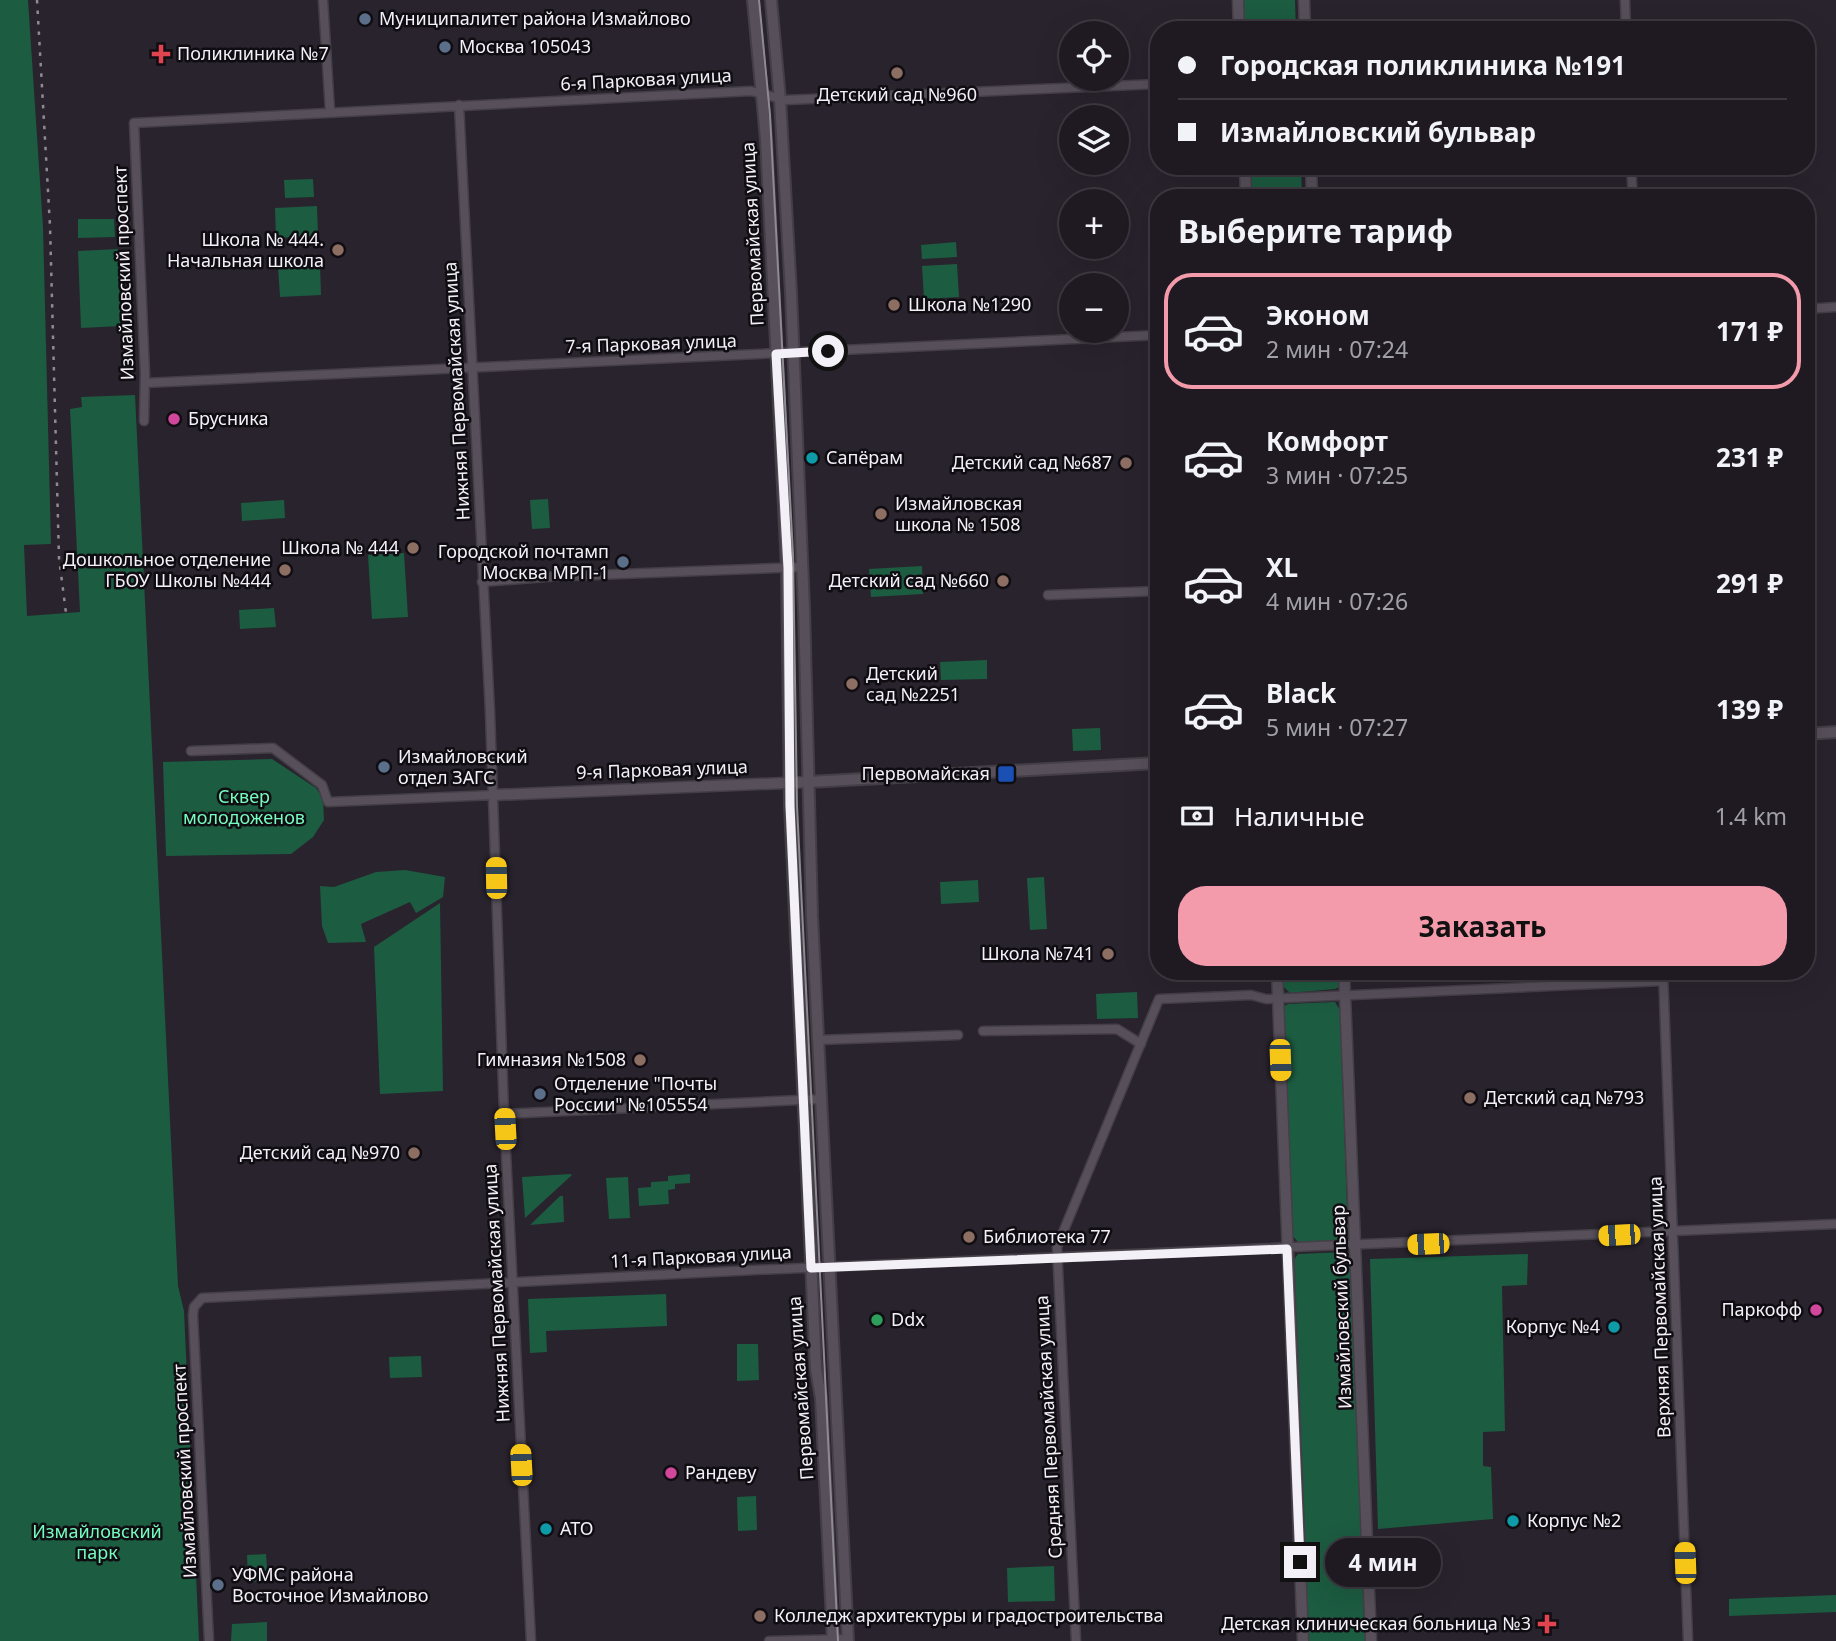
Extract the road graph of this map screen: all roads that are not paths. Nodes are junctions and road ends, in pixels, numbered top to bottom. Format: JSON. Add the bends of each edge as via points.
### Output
{"nodes":[{"id":1,"x":323,"y":0,"type":"edge"},
{"id":2,"x":753,"y":0,"type":"edge"},
{"id":3,"x":771,"y":0,"type":"edge"},
{"id":4,"x":1238,"y":0,"type":"edge"},
{"id":5,"x":1304,"y":0,"type":"edge"},
{"id":6,"x":1625,"y":0,"type":"edge"},
{"id":7,"x":1239,"y":21,"type":"edge"},
{"id":8,"x":1305,"y":21,"type":"edge"},
{"id":9,"x":1626,"y":21,"type":"edge"},
{"id":10,"x":1150,"y":84,"type":"edge"},
{"id":11,"x":762,"y":94,"type":"junction"},
{"id":12,"x":780,"y":100,"type":"junction"},
{"id":13,"x":459,"y":105,"type":"junction"},
{"id":14,"x":330,"y":111,"type":"junction"},
{"id":15,"x":134,"y":124,"type":"joint"},
{"id":16,"x":1836,"y":307,"type":"edge"},
{"id":17,"x":1815,"y":308,"type":"edge"},
{"id":18,"x":1150,"y":335,"type":"edge"},
{"id":19,"x":793,"y":353,"type":"junction"},
{"id":20,"x":776,"y":354,"type":"junction"},
{"id":21,"x":472,"y":367,"type":"junction"},
{"id":22,"x":145,"y":383,"type":"junction"},
{"id":23,"x":144,"y":421,"type":"dead end"},
{"id":24,"x":803,"y":567,"type":"junction"},
{"id":25,"x":788,"y":568,"type":"junction"},
{"id":26,"x":482,"y":582,"type":"junction"},
{"id":27,"x":1150,"y":591,"type":"edge"},
{"id":28,"x":1048,"y":595,"type":"dead end"},
{"id":29,"x":1836,"y":732,"type":"edge"},
{"id":30,"x":1815,"y":733,"type":"edge"},
{"id":31,"x":191,"y":751,"type":"dead end"},
{"id":32,"x":1150,"y":763,"type":"edge"},
{"id":33,"x":808,"y":782,"type":"junction"},
{"id":34,"x":790,"y":783,"type":"junction"},
{"id":35,"x":494,"y":795,"type":"junction"},
{"id":36,"x":1277,"y":980,"type":"edge"},
{"id":37,"x":1344,"y":980,"type":"edge"},
{"id":38,"x":1596,"y":980,"type":"edge"},
{"id":39,"x":1663,"y":980,"type":"edge"},
{"id":40,"x":1345,"y":995,"type":"junction"},
{"id":41,"x":1278,"y":998,"type":"junction"},
{"id":42,"x":984,"y":1031,"type":"dead end"},
{"id":43,"x":958,"y":1035,"type":"dead end"},
{"id":44,"x":818,"y":1040,"type":"junction"},
{"id":45,"x":1141,"y":1044,"type":"junction"},
{"id":46,"x":806,"y":1099,"type":"junction"},
{"id":47,"x":821,"y":1099,"type":"junction"},
{"id":48,"x":504,"y":1114,"type":"junction"},
{"id":49,"x":1836,"y":1224,"type":"edge"},
{"id":50,"x":1672,"y":1232,"type":"junction"},
{"id":51,"x":1355,"y":1246,"type":"junction"},
{"id":52,"x":1287,"y":1249,"type":"junction"},
{"id":53,"x":1057,"y":1258,"type":"junction"},
{"id":54,"x":830,"y":1267,"type":"junction"},
{"id":55,"x":811,"y":1268,"type":"junction"},
{"id":56,"x":512,"y":1282,"type":"junction"},
{"id":57,"x":197,"y":1301,"type":"joint"},
{"id":58,"x":833,"y":1640,"type":"edge"},
{"id":59,"x":848,"y":1640,"type":"edge"},
{"id":60,"x":209,"y":1641,"type":"edge"},
{"id":61,"x":531,"y":1641,"type":"edge"},
{"id":62,"x":769,"y":1641,"type":"edge"},
{"id":63,"x":1076,"y":1641,"type":"edge"},
{"id":64,"x":1303,"y":1641,"type":"edge"},
{"id":65,"x":1371,"y":1641,"type":"edge"},
{"id":66,"x":1688,"y":1641,"type":"edge"}],
"edges":[{"from":1,"to":14,"type":"street"},
{"from":2,"to":11,"type":"main road","name":"Первомайская улица"},
{"from":3,"to":12,"type":"main road","name":"Первомайская улица"},
{"from":4,"to":7,"type":"street"},
{"from":5,"to":8,"type":"street"},
{"from":6,"to":9,"type":"street"},
{"from":10,"to":12,"type":"street","name":"6-я Парковая улица"},
{"from":11,"to":12,"type":"street","name":"6-я Парковая улица"},
{"from":11,"to":13,"type":"street","name":"6-я Парковая улица"},
{"from":11,"to":20,"type":"main road","name":"Первомайская улица"},
{"from":12,"to":19,"type":"main road","name":"Первомайская улица"},
{"from":13,"to":14,"type":"street","name":"6-я Парковая улица"},
{"from":13,"to":21,"type":"street","name":"Нижняя Первомайская улица"},
{"from":14,"to":15,"type":"street","name":"6-я Парковая улица"},
{"from":15,"to":22,"type":"street","name":"Измайловский проспект"},
{"from":16,"to":17,"type":"street"},
{"from":18,"to":19,"type":"street","name":"7-я Парковая улица"},
{"from":19,"to":20,"type":"street","name":"7-я Парковая улица"},
{"from":19,"to":24,"type":"main road","name":"Первомайская улица"},
{"from":20,"to":21,"type":"street","name":"7-я Парковая улица"},
{"from":20,"to":25,"type":"main road","name":"Первомайская улица"},
{"from":21,"to":22,"type":"street","name":"7-я Парковая улица"},
{"from":21,"to":26,"type":"street","name":"Нижняя Первомайская улица"},
{"from":22,"to":23,"type":"street","name":"Измайловский проспект"},
{"from":24,"to":25,"type":"street"},
{"from":24,"to":33,"type":"main road","name":"Первомайская улица"},
{"from":25,"to":26,"type":"street"},
{"from":25,"to":34,"type":"main road","name":"Первомайская улица"},
{"from":26,"to":35,"type":"street","name":"Нижняя Первомайская улица"},
{"from":27,"to":28,"type":"street"},
{"from":29,"to":30,"type":"main road"},
{"from":31,"to":35,"type":"street","name":"9-я Парковая улица","via":[[273,748],[322,785],[328,802]]},
{"from":32,"to":33,"type":"main road","name":"9-я Парковая улица"},
{"from":33,"to":34,"type":"street","name":"9-я Парковая улица"},
{"from":33,"to":44,"type":"main road","name":"Первомайская улица"},
{"from":34,"to":35,"type":"street","name":"9-я Парковая улица"},
{"from":34,"to":46,"type":"main road","name":"Первомайская улица"},
{"from":35,"to":48,"type":"street","name":"Нижняя Первомайская улица"},
{"from":36,"to":41,"type":"street"},
{"from":37,"to":40,"type":"street","name":"Измайловский бульвар"},
{"from":38,"to":40,"type":"street","name":"Средняя Первомайская улица"},
{"from":39,"to":50,"type":"street","name":"Верхняя Первомайская улица"},
{"from":40,"to":41,"type":"street","name":"Средняя Первомайская улица"},
{"from":40,"to":51,"type":"street","name":"Измайловский бульвар"},
{"from":41,"to":45,"type":"street","name":"Средняя Первомайская улица","via":[[1158,999]]},
{"from":41,"to":52,"type":"street"},
{"from":42,"to":45,"type":"street","via":[[1117,1029]]},
{"from":43,"to":44,"type":"street"},
{"from":44,"to":47,"type":"main road","name":"Первомайская улица"},
{"from":45,"to":53,"type":"street","name":"Средняя Первомайская улица","via":[[1057,1247]]},
{"from":46,"to":47,"type":"street"},
{"from":46,"to":48,"type":"street"},
{"from":46,"to":55,"type":"main road","name":"Первомайская улица"},
{"from":47,"to":54,"type":"main road","name":"Первомайская улица"},
{"from":48,"to":56,"type":"street","name":"Нижняя Первомайская улица"},
{"from":49,"to":50,"type":"street","name":"11-я Парковая улица"},
{"from":50,"to":51,"type":"street","name":"11-я Парковая улица"},
{"from":50,"to":66,"type":"street","name":"Верхняя Первомайская улица"},
{"from":51,"to":52,"type":"street","name":"11-я Парковая улица"},
{"from":51,"to":65,"type":"street","name":"Измайловский бульвар"},
{"from":52,"to":53,"type":"street","name":"11-я Парковая улица"},
{"from":52,"to":64,"type":"street"},
{"from":53,"to":54,"type":"street","name":"11-я Парковая улица"},
{"from":53,"to":63,"type":"street","name":"Средняя Первомайская улица"},
{"from":54,"to":55,"type":"street","name":"11-я Парковая улица"},
{"from":54,"to":59,"type":"main road","name":"Первомайская улица"},
{"from":55,"to":56,"type":"street","name":"11-я Парковая улица"},
{"from":55,"to":58,"type":"main road","name":"Первомайская улица"},
{"from":56,"to":57,"type":"street","name":"11-я Парковая улица"},
{"from":56,"to":61,"type":"street","name":"Нижняя Первомайская улица"},
{"from":57,"to":60,"type":"street","name":"Измайловский проспект","via":[[193,1315]]},
{"from":58,"to":59,"type":"street"},
{"from":58,"to":62,"type":"street"}]}
